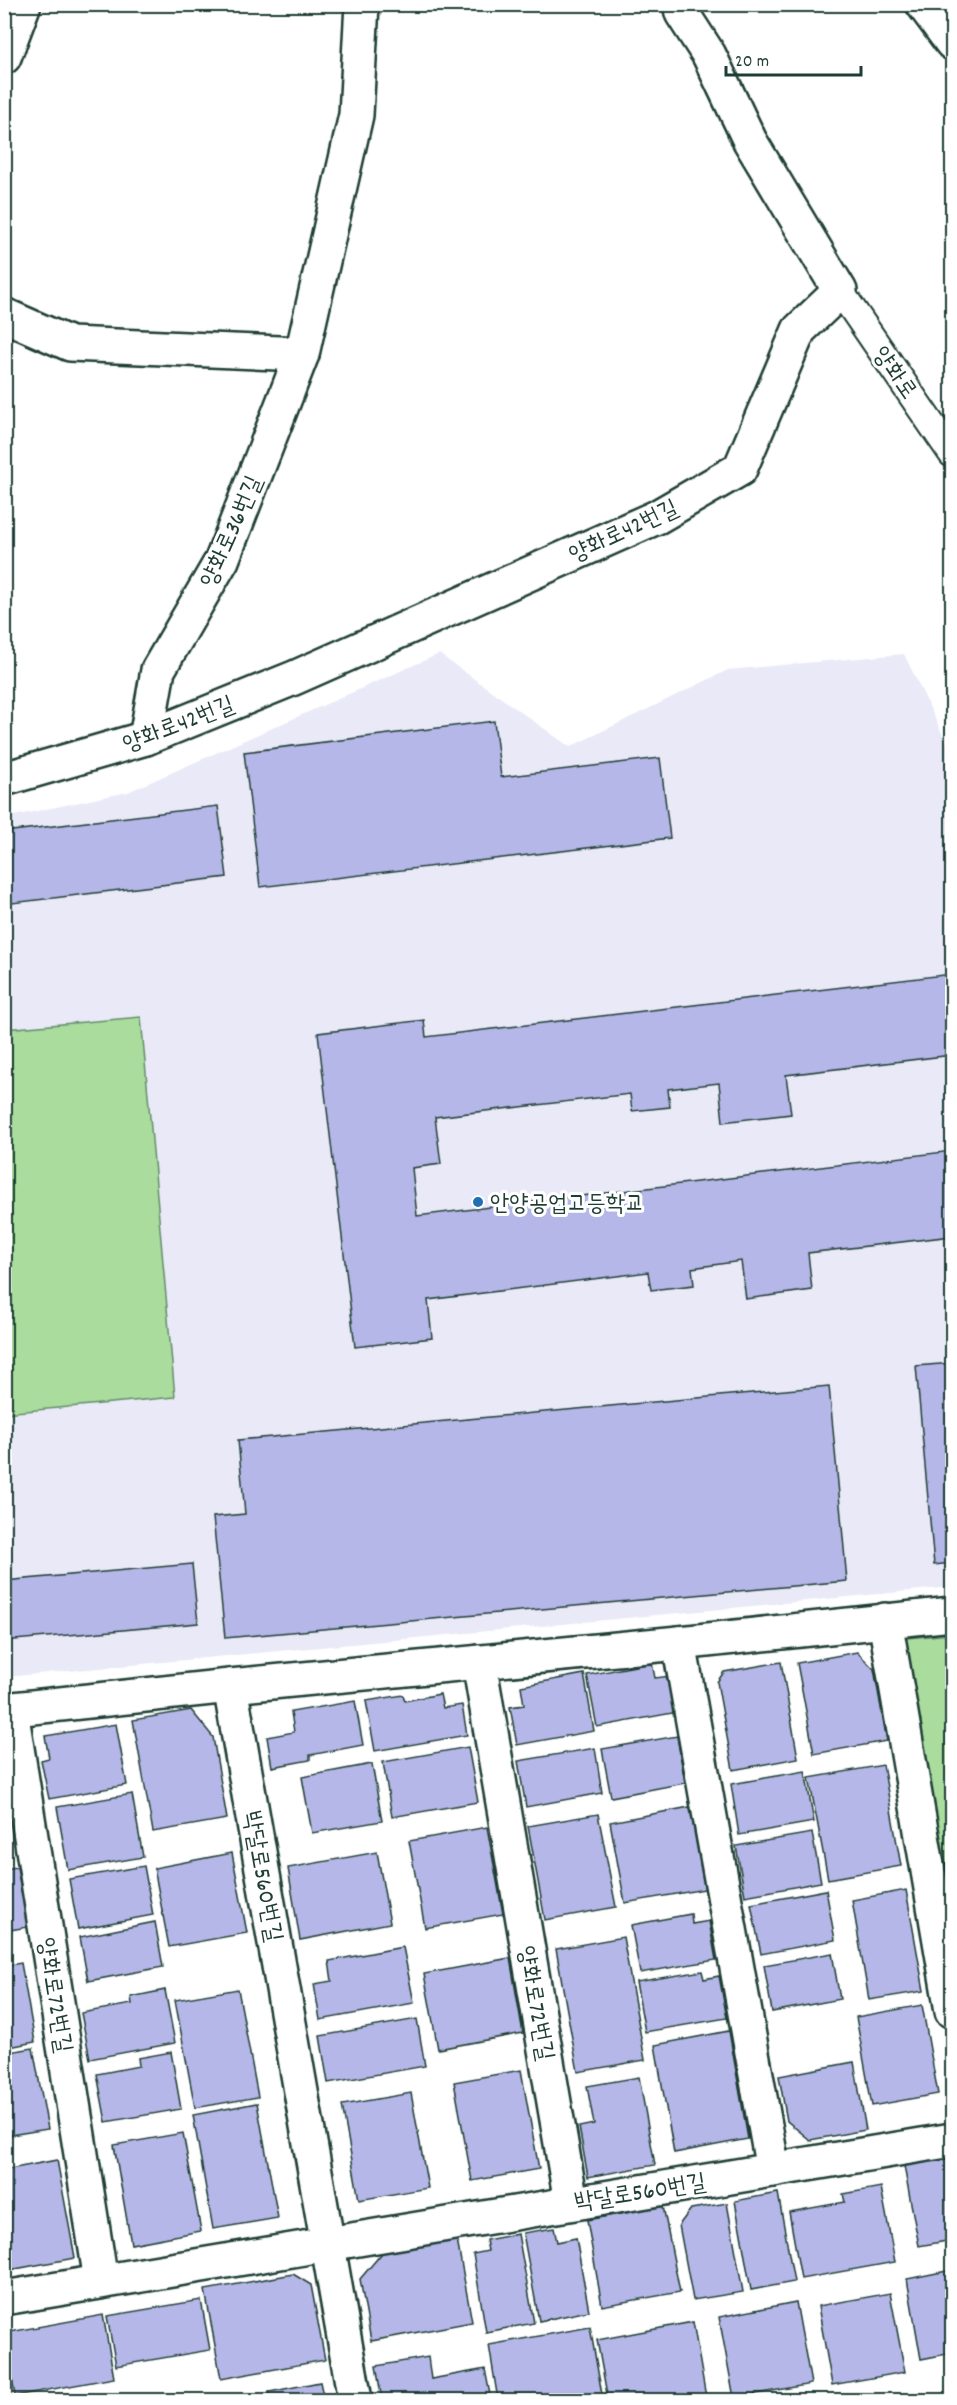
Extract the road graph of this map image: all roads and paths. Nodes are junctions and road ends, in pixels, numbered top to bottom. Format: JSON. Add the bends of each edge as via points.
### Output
{"nodes":[{"id":1,"x":24,"y":4,"type":"edge"},
{"id":2,"x":362,"y":4,"type":"edge"},
{"id":3,"x":681,"y":4,"type":"edge"},
{"id":4,"x":923,"y":4,"type":"edge"},
{"id":5,"x":952,"y":43,"type":"edge"},
{"id":6,"x":4,"y":57,"type":"edge"},
{"id":7,"x":840,"y":291,"type":"junction"},
{"id":8,"x":4,"y":315,"type":"edge"},
{"id":9,"x":302,"y":354,"type":"junction"},
{"id":10,"x":952,"y":454,"type":"edge"},
{"id":11,"x":146,"y":738,"type":"junction"},
{"id":12,"x":4,"y":779,"type":"edge"},
{"id":13,"x":952,"y":1614,"type":"edge"},
{"id":14,"x":885,"y":1620,"type":"junction"},
{"id":15,"x":680,"y":1643,"type":"junction"},
{"id":16,"x":479,"y":1662,"type":"junction"},
{"id":17,"x":230,"y":1686,"type":"junction"},
{"id":18,"x":8,"y":1710,"type":"edge"},
{"id":19,"x":952,"y":2011,"type":"edge"},
{"id":20,"x":952,"y":2140,"type":"edge"},
{"id":21,"x":773,"y":2170,"type":"junction"},
{"id":22,"x":571,"y":2202,"type":"junction"},
{"id":23,"x":328,"y":2244,"type":"junction"},
{"id":24,"x":101,"y":2281,"type":"junction"},
{"id":25,"x":4,"y":2298,"type":"edge"},
{"id":26,"x":355,"y":2400,"type":"edge"}],
"edges":[{"from":1,"to":6,"type":"street"},
{"from":2,"to":9,"type":"street","name":"양화로36번길","via":[[356,115]]},
{"from":3,"to":7,"type":"street","via":[[682,13],[709,55],[750,141]]},
{"from":4,"to":5,"type":"street"},
{"from":7,"to":10,"type":"lane","name":"양화로"},
{"from":7,"to":11,"type":"street","name":"양화로42번길","via":[[799,330],[740,470],[657,517],[304,674]]},
{"from":8,"to":9,"type":"street","via":[[70,344]]},
{"from":9,"to":11,"type":"street","name":"양화로36번길","via":[[222,560],[158,670]]},
{"from":11,"to":12,"type":"street","name":"양화로42번길"},
{"from":13,"to":14,"type":"street","name":"양화로72번길"},
{"from":14,"to":15,"type":"street","name":"양화로72번길"},
{"from":14,"to":19,"type":"street"},
{"from":15,"to":16,"type":"street","name":"양화로72번길"},
{"from":15,"to":21,"type":"street"},
{"from":16,"to":17,"type":"street","name":"양화로72번길"},
{"from":16,"to":22,"type":"street","name":"양화로72번길"},
{"from":17,"to":18,"type":"street","name":"양화로72번길"},
{"from":17,"to":23,"type":"street","name":"박달로560번길"},
{"from":18,"to":24,"type":"street","name":"양화로72번길"},
{"from":20,"to":21,"type":"street","name":"박달로560번길"},
{"from":21,"to":22,"type":"street","name":"박달로560번길"},
{"from":22,"to":23,"type":"street","name":"박달로560번길"},
{"from":23,"to":24,"type":"street","name":"박달로560번길"},
{"from":23,"to":26,"type":"street","name":"박달로560번길"},
{"from":24,"to":25,"type":"street","name":"박달로560번길"}]}
